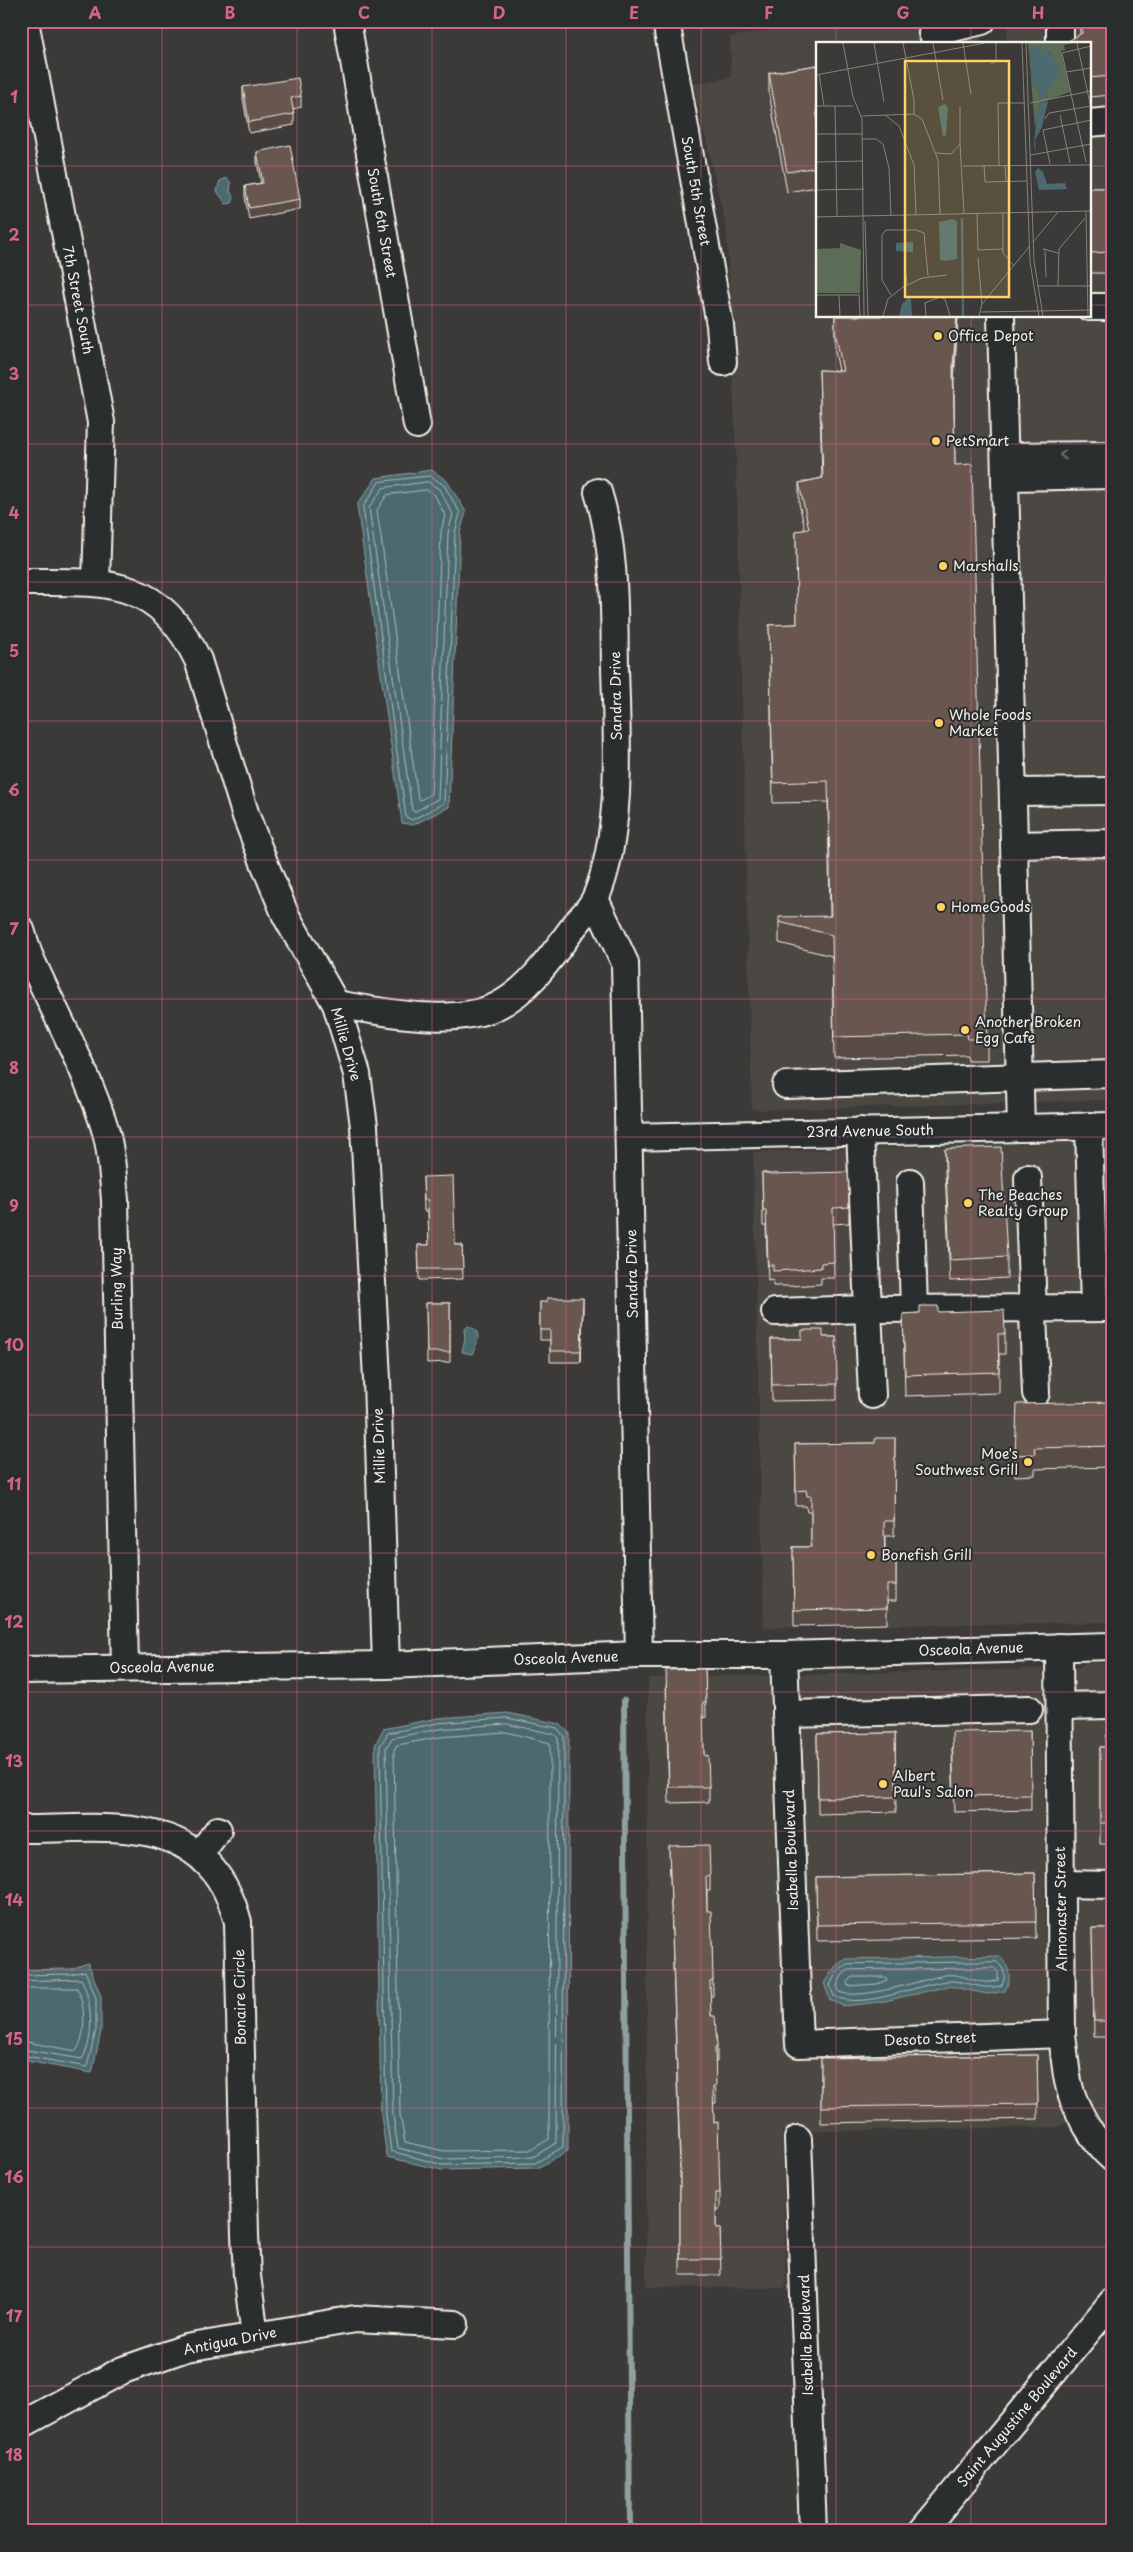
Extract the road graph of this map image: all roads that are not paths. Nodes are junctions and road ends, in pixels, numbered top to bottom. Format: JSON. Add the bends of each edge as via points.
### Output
{"nodes":[{"id":1,"x":25,"y":21,"type":"edge"},
{"id":2,"x":347,"y":21,"type":"edge"},
{"id":3,"x":666,"y":21,"type":"edge"},
{"id":4,"x":982,"y":21,"type":"edge"},
{"id":5,"x":1060,"y":21,"type":"edge"},
{"id":6,"x":932,"y":33,"type":"dead end"},
{"id":7,"x":1060,"y":42,"type":"edge"},
{"id":8,"x":1112,"y":121,"type":"edge"},
{"id":9,"x":1090,"y":123,"type":"edge"},
{"id":10,"x":1090,"y":307,"type":"edge"},
{"id":11,"x":1112,"y":307,"type":"edge"},
{"id":12,"x":1001,"y":318,"type":"edge"},
{"id":13,"x":723,"y":362,"type":"dead end"},
{"id":14,"x":417,"y":426,"type":"dead end"},
{"id":15,"x":1112,"y":455,"type":"edge"},
{"id":16,"x":1005,"y":466,"type":"junction"},
{"id":17,"x":1112,"y":475,"type":"edge"},
{"id":18,"x":598,"y":492,"type":"dead end"},
{"id":19,"x":21,"y":582,"type":"edge"},
{"id":20,"x":96,"y":582,"type":"junction"},
{"id":21,"x":1112,"y":791,"type":"edge"},
{"id":22,"x":1013,"y":792,"type":"junction"},
{"id":23,"x":1112,"y":844,"type":"edge"},
{"id":24,"x":1014,"y":845,"type":"junction"},
{"id":25,"x":595,"y":899,"type":"junction"},
{"id":26,"x":21,"y":930,"type":"edge"},
{"id":27,"x":336,"y":1004,"type":"junction"},
{"id":28,"x":1112,"y":1074,"type":"edge"},
{"id":29,"x":1020,"y":1075,"type":"junction"},
{"id":30,"x":786,"y":1085,"type":"dead end"},
{"id":31,"x":1100,"y":1126,"type":"edge"},
{"id":32,"x":1021,"y":1128,"type":"junction"},
{"id":33,"x":860,"y":1131,"type":"junction"},
{"id":34,"x":629,"y":1137,"type":"junction"},
{"id":35,"x":1101,"y":1163,"type":"edge"},
{"id":36,"x":862,"y":1172,"type":"junction"},
{"id":37,"x":834,"y":1173,"type":"edge"},
{"id":38,"x":1028,"y":1178,"type":"dead end"},
{"id":39,"x":910,"y":1182,"type":"dead end"},
{"id":40,"x":1102,"y":1253,"type":"edge"},
{"id":41,"x":1033,"y":1308,"type":"junction"},
{"id":42,"x":1103,"y":1308,"type":"edge"},
{"id":43,"x":868,"y":1309,"type":"junction"},
{"id":44,"x":914,"y":1309,"type":"junction"},
{"id":45,"x":774,"y":1312,"type":"dead end"},
{"id":46,"x":1036,"y":1393,"type":"dead end"},
{"id":47,"x":872,"y":1395,"type":"dead end"},
{"id":48,"x":1112,"y":1646,"type":"edge"},
{"id":49,"x":1059,"y":1647,"type":"junction"},
{"id":50,"x":639,"y":1655,"type":"junction"},
{"id":51,"x":784,"y":1655,"type":"junction"},
{"id":52,"x":386,"y":1665,"type":"junction"},
{"id":53,"x":125,"y":1667,"type":"junction"},
{"id":54,"x":21,"y":1670,"type":"edge"},
{"id":55,"x":1112,"y":1705,"type":"edge"},
{"id":56,"x":1060,"y":1706,"type":"junction"},
{"id":57,"x":1029,"y":1709,"type":"dead end"},
{"id":58,"x":786,"y":1714,"type":"junction"},
{"id":59,"x":21,"y":1829,"type":"edge"},
{"id":60,"x":218,"y":1830,"type":"dead end"},
{"id":61,"x":199,"y":1855,"type":"junction"},
{"id":62,"x":1061,"y":1884,"type":"junction"},
{"id":63,"x":1112,"y":1885,"type":"edge"},
{"id":64,"x":1062,"y":2034,"type":"junction"},
{"id":65,"x":798,"y":2044,"type":"joint"},
{"id":66,"x":798,"y":2139,"type":"dead end"},
{"id":67,"x":1112,"y":2158,"type":"edge"},
{"id":68,"x":1112,"y":2302,"type":"edge"},
{"id":69,"x":454,"y":2324,"type":"dead end"},
{"id":70,"x":255,"y":2335,"type":"junction"},
{"id":71,"x":24,"y":2416,"type":"edge"},
{"id":72,"x":813,"y":2531,"type":"edge"},
{"id":73,"x":922,"y":2531,"type":"edge"}],
"edges":[{"from":1,"to":20,"type":"street","name":"7th Street South","via":[[101,422]]},
{"from":2,"to":14,"type":"street","name":"South 6th Street"},
{"from":3,"to":13,"type":"street","name":"South 5th Street","via":[[720,325]]},
{"from":4,"to":6,"type":"street"},
{"from":5,"to":7,"type":"street"},
{"from":8,"to":9,"type":"street"},
{"from":10,"to":11,"type":"street"},
{"from":12,"to":16,"type":"street"},
{"from":15,"to":16,"type":"street","one_way":true},
{"from":16,"to":17,"type":"street"},
{"from":16,"to":22,"type":"street"},
{"from":18,"to":25,"type":"street","name":"Sandra Drive","via":[[607,520],[613,573],[617,742],[612,826],[607,859]]},
{"from":19,"to":20,"type":"street","name":"Millie Drive"},
{"from":20,"to":27,"type":"street","name":"Millie Drive","via":[[142,595],[159,606],[186,636],[198,660],[246,816],[265,865],[286,916]]},
{"from":21,"to":22,"type":"street"},
{"from":22,"to":24,"type":"street"},
{"from":23,"to":24,"type":"street"},
{"from":24,"to":29,"type":"street"},
{"from":25,"to":27,"type":"street","name":"Sandra Drive","via":[[538,973],[497,1006],[474,1013],[419,1015]]},
{"from":25,"to":34,"type":"street","name":"Sandra Drive","via":[[624,963]]},
{"from":26,"to":53,"type":"street","name":"Burling Way","via":[[29,955],[98,1107],[111,1161],[115,1200]]},
{"from":27,"to":52,"type":"street","name":"Millie Drive","via":[[357,1074],[364,1126]]},
{"from":28,"to":29,"type":"street"},
{"from":29,"to":30,"type":"street"},
{"from":29,"to":32,"type":"street"},
{"from":31,"to":32,"type":"street","name":"23rd Avenue South"},
{"from":31,"to":35,"type":"street"},
{"from":32,"to":33,"type":"street","name":"23rd Avenue South"},
{"from":33,"to":34,"type":"street","name":"23rd Avenue South"},
{"from":33,"to":36,"type":"street"},
{"from":34,"to":50,"type":"street","name":"Sandra Drive"},
{"from":35,"to":40,"type":"street"},
{"from":36,"to":37,"type":"street"},
{"from":36,"to":43,"type":"street"},
{"from":38,"to":41,"type":"street"},
{"from":39,"to":44,"type":"street"},
{"from":40,"to":42,"type":"street"},
{"from":41,"to":42,"type":"street"},
{"from":41,"to":44,"type":"street"},
{"from":41,"to":46,"type":"street"},
{"from":43,"to":44,"type":"street"},
{"from":43,"to":45,"type":"street"},
{"from":43,"to":47,"type":"street"},
{"from":48,"to":49,"type":"street","name":"Osceola Avenue"},
{"from":49,"to":51,"type":"street","name":"Osceola Avenue"},
{"from":49,"to":56,"type":"street","name":"Almonaster Street"},
{"from":50,"to":51,"type":"street","name":"Osceola Avenue"},
{"from":50,"to":52,"type":"street","name":"Osceola Avenue"},
{"from":51,"to":58,"type":"street","name":"Isabella Boulevard"},
{"from":52,"to":53,"type":"street","name":"Osceola Avenue"},
{"from":53,"to":54,"type":"street","name":"Osceola Avenue"},
{"from":55,"to":56,"type":"street"},
{"from":56,"to":62,"type":"street","name":"Almonaster Street"},
{"from":57,"to":58,"type":"street"},
{"from":58,"to":65,"type":"street","name":"Isabella Boulevard"},
{"from":59,"to":61,"type":"street","name":"Bonaire Circle","via":[[146,1830],[165,1835]]},
{"from":60,"to":61,"type":"street"},
{"from":61,"to":70,"type":"street","name":"Bonaire Circle","via":[[224,1885],[238,1922],[245,2235]]},
{"from":62,"to":63,"type":"street"},
{"from":62,"to":64,"type":"street","name":"Almonaster Street"},
{"from":64,"to":65,"type":"street","name":"Desoto Street"},
{"from":64,"to":67,"type":"street","name":"Almonaster Street","via":[[1068,2082],[1082,2116],[1104,2152]]},
{"from":66,"to":72,"type":"street","name":"Isabella Boulevard"},
{"from":68,"to":73,"type":"street","name":"Saint Augustine Boulevard"},
{"from":69,"to":70,"type":"street","name":"Antigua Drive","via":[[356,2319]]},
{"from":70,"to":71,"type":"street","name":"Antigua Drive","via":[[186,2348],[123,2370]]}]}
